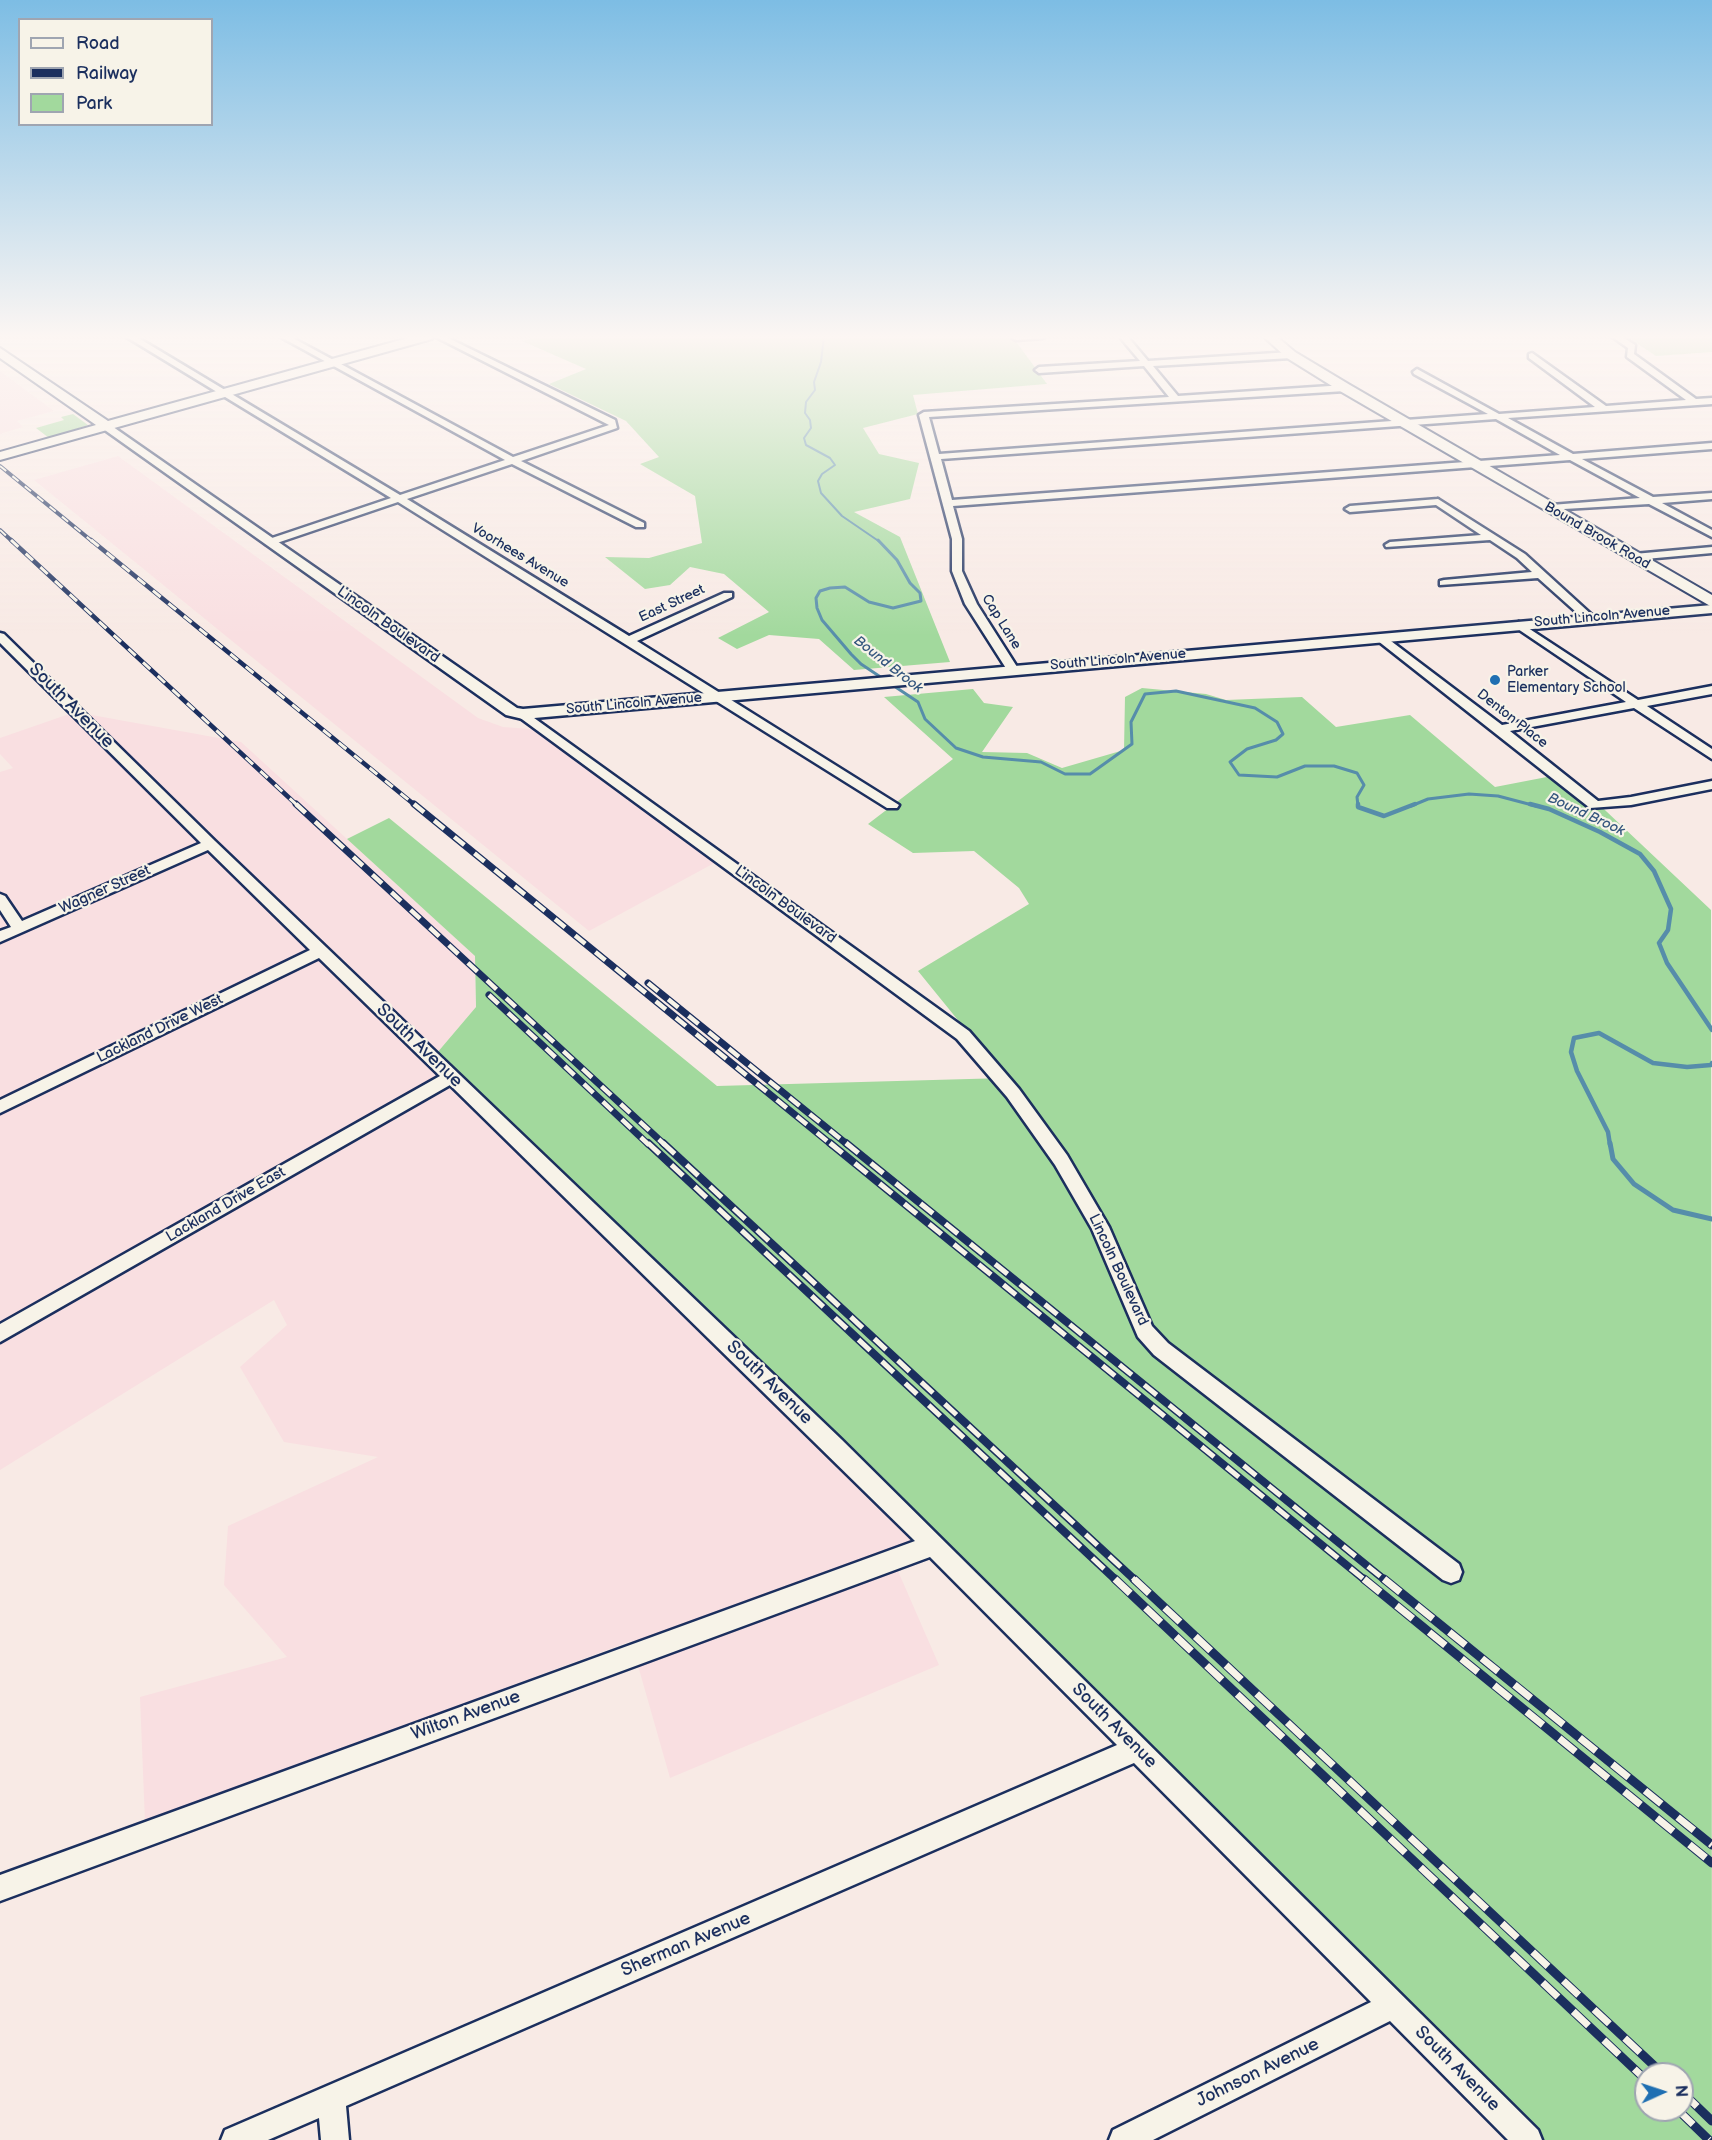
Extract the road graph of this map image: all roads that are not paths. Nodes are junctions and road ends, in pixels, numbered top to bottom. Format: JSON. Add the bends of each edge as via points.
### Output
{"nodes":[{"id":1,"x":71,"y":436,"type":"edge"},
{"id":2,"x":120,"y":436,"type":"edge"},
{"id":3,"x":296,"y":436,"type":"edge"},
{"id":4,"x":468,"y":436,"type":"edge"},
{"id":5,"x":588,"y":436,"type":"edge"},
{"id":6,"x":929,"y":436,"type":"edge"},
{"id":7,"x":1237,"y":436,"type":"edge"},
{"id":8,"x":1427,"y":436,"type":"edge"},
{"id":9,"x":1531,"y":436,"type":"edge"},
{"id":10,"x":1712,"y":446,"type":"edge"},
{"id":11,"x":0,"y":456,"type":"edge"},
{"id":12,"x":934,"y":457,"type":"junction"},
{"id":13,"x":1570,"y":457,"type":"junction"},
{"id":14,"x":514,"y":461,"type":"junction"},
{"id":15,"x":1476,"y":465,"type":"junction"},
{"id":16,"x":1712,"y":496,"type":"edge"},
{"id":17,"x":400,"y":499,"type":"junction"},
{"id":18,"x":1651,"y":501,"type":"junction"},
{"id":19,"x":948,"y":503,"type":"junction"},
{"id":20,"x":1551,"y":508,"type":"junction"},
{"id":21,"x":1350,"y":509,"type":"dead end"},
{"id":22,"x":640,"y":525,"type":"dead end"},
{"id":23,"x":1712,"y":534,"type":"edge"},
{"id":24,"x":1492,"y":537,"type":"junction"},
{"id":25,"x":270,"y":542,"type":"junction"},
{"id":26,"x":1389,"y":545,"type":"dead end"},
{"id":27,"x":1712,"y":550,"type":"edge"},
{"id":28,"x":1634,"y":557,"type":"junction"},
{"id":29,"x":1542,"y":574,"type":"junction"},
{"id":30,"x":1444,"y":583,"type":"dead end"},
{"id":31,"x":728,"y":595,"type":"dead end"},
{"id":32,"x":1712,"y":602,"type":"edge"},
{"id":33,"x":1712,"y":609,"type":"edge"},
{"id":34,"x":1589,"y":618,"type":"junction"},
{"id":35,"x":1519,"y":625,"type":"junction"},
{"id":36,"x":0,"y":637,"type":"edge"},
{"id":37,"x":1379,"y":637,"type":"junction"},
{"id":38,"x":630,"y":640,"type":"junction"},
{"id":39,"x":1013,"y":670,"type":"junction"},
{"id":40,"x":1712,"y":690,"type":"edge"},
{"id":41,"x":719,"y":696,"type":"junction"},
{"id":42,"x":1635,"y":704,"type":"junction"},
{"id":43,"x":523,"y":714,"type":"junction"},
{"id":44,"x":1501,"y":729,"type":"junction"},
{"id":45,"x":1712,"y":755,"type":"edge"},
{"id":46,"x":1712,"y":785,"type":"edge"},
{"id":47,"x":892,"y":805,"type":"dead end"},
{"id":48,"x":210,"y":844,"type":"junction"},
{"id":49,"x":0,"y":899,"type":"edge"},
{"id":50,"x":19,"y":928,"type":"junction"},
{"id":51,"x":0,"y":937,"type":"edge"},
{"id":52,"x":320,"y":951,"type":"junction"},
{"id":53,"x":451,"y":1077,"type":"junction"},
{"id":54,"x":0,"y":1107,"type":"edge"},
{"id":55,"x":0,"y":1334,"type":"edge"},
{"id":56,"x":933,"y":1545,"type":"junction"},
{"id":57,"x":1451,"y":1572,"type":"dead end"},
{"id":58,"x":1137,"y":1749,"type":"junction"},
{"id":59,"x":0,"y":1888,"type":"edge"},
{"id":60,"x":1393,"y":2006,"type":"junction"},
{"id":61,"x":331,"y":2099,"type":"junction"},
{"id":62,"x":235,"y":2140,"type":"edge"},
{"id":63,"x":335,"y":2140,"type":"edge"},
{"id":64,"x":1123,"y":2140,"type":"edge"},
{"id":65,"x":1528,"y":2140,"type":"edge"}],
"edges":[{"from":1,"to":11,"type":"main road"},
{"from":2,"to":25,"type":"street","name":"Lincoln Boulevard"},
{"from":3,"to":17,"type":"street","name":"Voorhees Avenue"},
{"from":4,"to":14,"type":"street"},
{"from":5,"to":14,"type":"street"},
{"from":6,"to":12,"type":"street","name":"Cap Lane"},
{"from":7,"to":12,"type":"street"},
{"from":8,"to":15,"type":"main road","name":"Bound Brook Road"},
{"from":9,"to":13,"type":"street"},
{"from":10,"to":13,"type":"street"},
{"from":12,"to":19,"type":"street","name":"Cap Lane"},
{"from":13,"to":15,"type":"street"},
{"from":13,"to":18,"type":"street"},
{"from":14,"to":17,"type":"street"},
{"from":14,"to":22,"type":"street"},
{"from":15,"to":19,"type":"street"},
{"from":15,"to":20,"type":"main road","name":"Bound Brook Road"},
{"from":16,"to":18,"type":"street"},
{"from":17,"to":25,"type":"street"},
{"from":17,"to":38,"type":"street","name":"Voorhees Avenue"},
{"from":18,"to":20,"type":"street"},
{"from":18,"to":23,"type":"street"},
{"from":19,"to":39,"type":"street","name":"Cap Lane","via":[[957,539],[957,571],[971,604]]},
{"from":20,"to":28,"type":"main road","name":"Bound Brook Road"},
{"from":21,"to":24,"type":"street","via":[[1438,502]]},
{"from":24,"to":26,"type":"street"},
{"from":24,"to":29,"type":"street"},
{"from":25,"to":43,"type":"street","name":"Lincoln Boulevard","via":[[512,712]]},
{"from":27,"to":28,"type":"street"},
{"from":28,"to":32,"type":"main road","name":"Bound Brook Road"},
{"from":29,"to":30,"type":"street"},
{"from":29,"to":34,"type":"street"},
{"from":31,"to":38,"type":"street","name":"East Street"},
{"from":33,"to":34,"type":"street","name":"South Lincoln Avenue"},
{"from":34,"to":35,"type":"street","name":"South Lincoln Avenue"},
{"from":35,"to":37,"type":"street","name":"South Lincoln Avenue"},
{"from":35,"to":42,"type":"street"},
{"from":36,"to":48,"type":"street","name":"South Avenue"},
{"from":37,"to":39,"type":"street","name":"South Lincoln Avenue"},
{"from":37,"to":44,"type":"street","name":"Denton Place"},
{"from":38,"to":41,"type":"street","name":"Voorhees Avenue"},
{"from":39,"to":41,"type":"street","name":"South Lincoln Avenue"},
{"from":40,"to":42,"type":"street"},
{"from":41,"to":43,"type":"street","name":"South Lincoln Avenue"},
{"from":41,"to":47,"type":"street","name":"Voorhees Avenue"},
{"from":42,"to":44,"type":"street"},
{"from":42,"to":45,"type":"street"},
{"from":43,"to":57,"type":"street","name":"Lincoln Boulevard","via":[[963,1035],[1013,1093],[1061,1160],[1100,1227],[1145,1331],[1161,1349]]},
{"from":44,"to":46,"type":"street","name":"Denton Place","via":[[1595,805]]},
{"from":48,"to":50,"type":"street","name":"Wagner Street"},
{"from":48,"to":52,"type":"street","name":"South Avenue"},
{"from":49,"to":50,"type":"street"},
{"from":50,"to":51,"type":"street","name":"Wagner Street"},
{"from":52,"to":53,"type":"street","name":"South Avenue"},
{"from":52,"to":54,"type":"street","name":"Lackland Drive West"},
{"from":53,"to":55,"type":"street","name":"Lackland Drive East"},
{"from":53,"to":56,"type":"street","name":"South Avenue"},
{"from":56,"to":58,"type":"street","name":"South Avenue"},
{"from":56,"to":59,"type":"street","name":"Wilton Avenue"},
{"from":58,"to":60,"type":"street","name":"South Avenue"},
{"from":58,"to":61,"type":"street","name":"Sherman Avenue"},
{"from":60,"to":64,"type":"street","name":"Johnson Avenue"},
{"from":60,"to":65,"type":"street","name":"South Avenue"},
{"from":61,"to":62,"type":"street","name":"Sherman Avenue"},
{"from":61,"to":63,"type":"street"}]}
